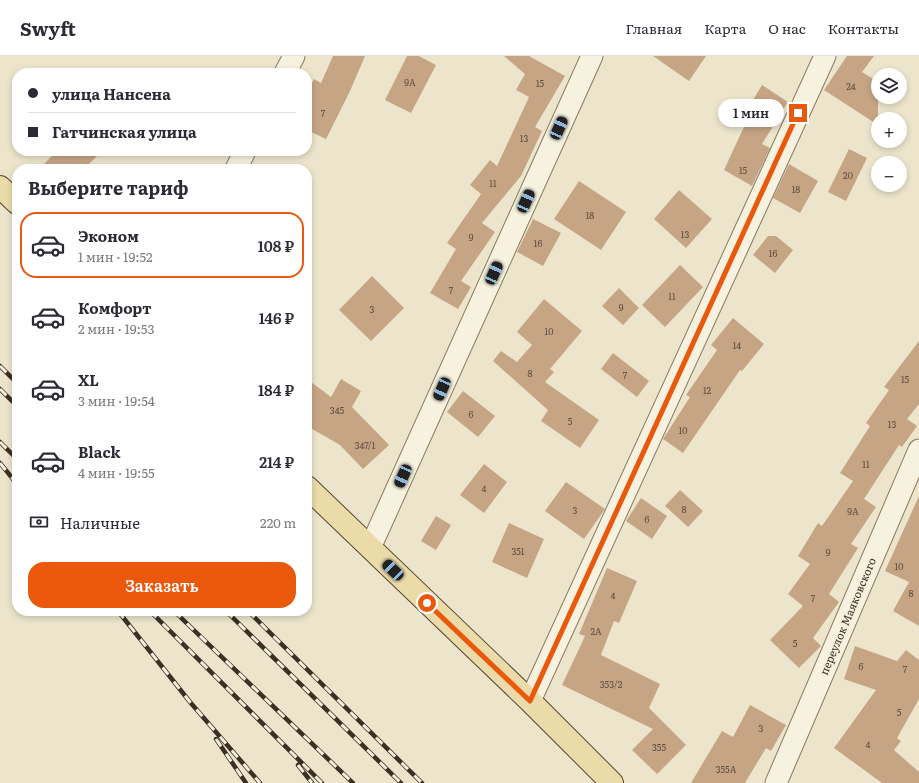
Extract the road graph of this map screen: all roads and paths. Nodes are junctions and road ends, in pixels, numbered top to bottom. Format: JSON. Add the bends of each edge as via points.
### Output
{"nodes":[{"id":1,"x":294,"y":56,"type":"edge"},
{"id":2,"x":592,"y":56,"type":"edge"},
{"id":3,"x":825,"y":56,"type":"edge"},
{"id":4,"x":288,"y":68,"type":"edge"},
{"id":5,"x":0,"y":187,"type":"edge"},
{"id":6,"x":12,"y":198,"type":"edge"},
{"id":7,"x":919,"y":450,"type":"edge"},
{"id":8,"x":312,"y":492,"type":"edge"},
{"id":9,"x":370,"y":548,"type":"junction"},
{"id":10,"x":530,"y":701,"type":"junction"},
{"id":11,"x":612,"y":783,"type":"edge"},
{"id":12,"x":776,"y":783,"type":"edge"}],
"edges":[{"from":1,"to":4,"type":"street"},
{"from":2,"to":9,"type":"street"},
{"from":3,"to":10,"type":"street"},
{"from":5,"to":6,"type":"main road"},
{"from":7,"to":12,"type":"street","name":"переулок Маяковского"},
{"from":8,"to":9,"type":"main road"},
{"from":9,"to":10,"type":"main road"},
{"from":10,"to":11,"type":"main road"}]}
